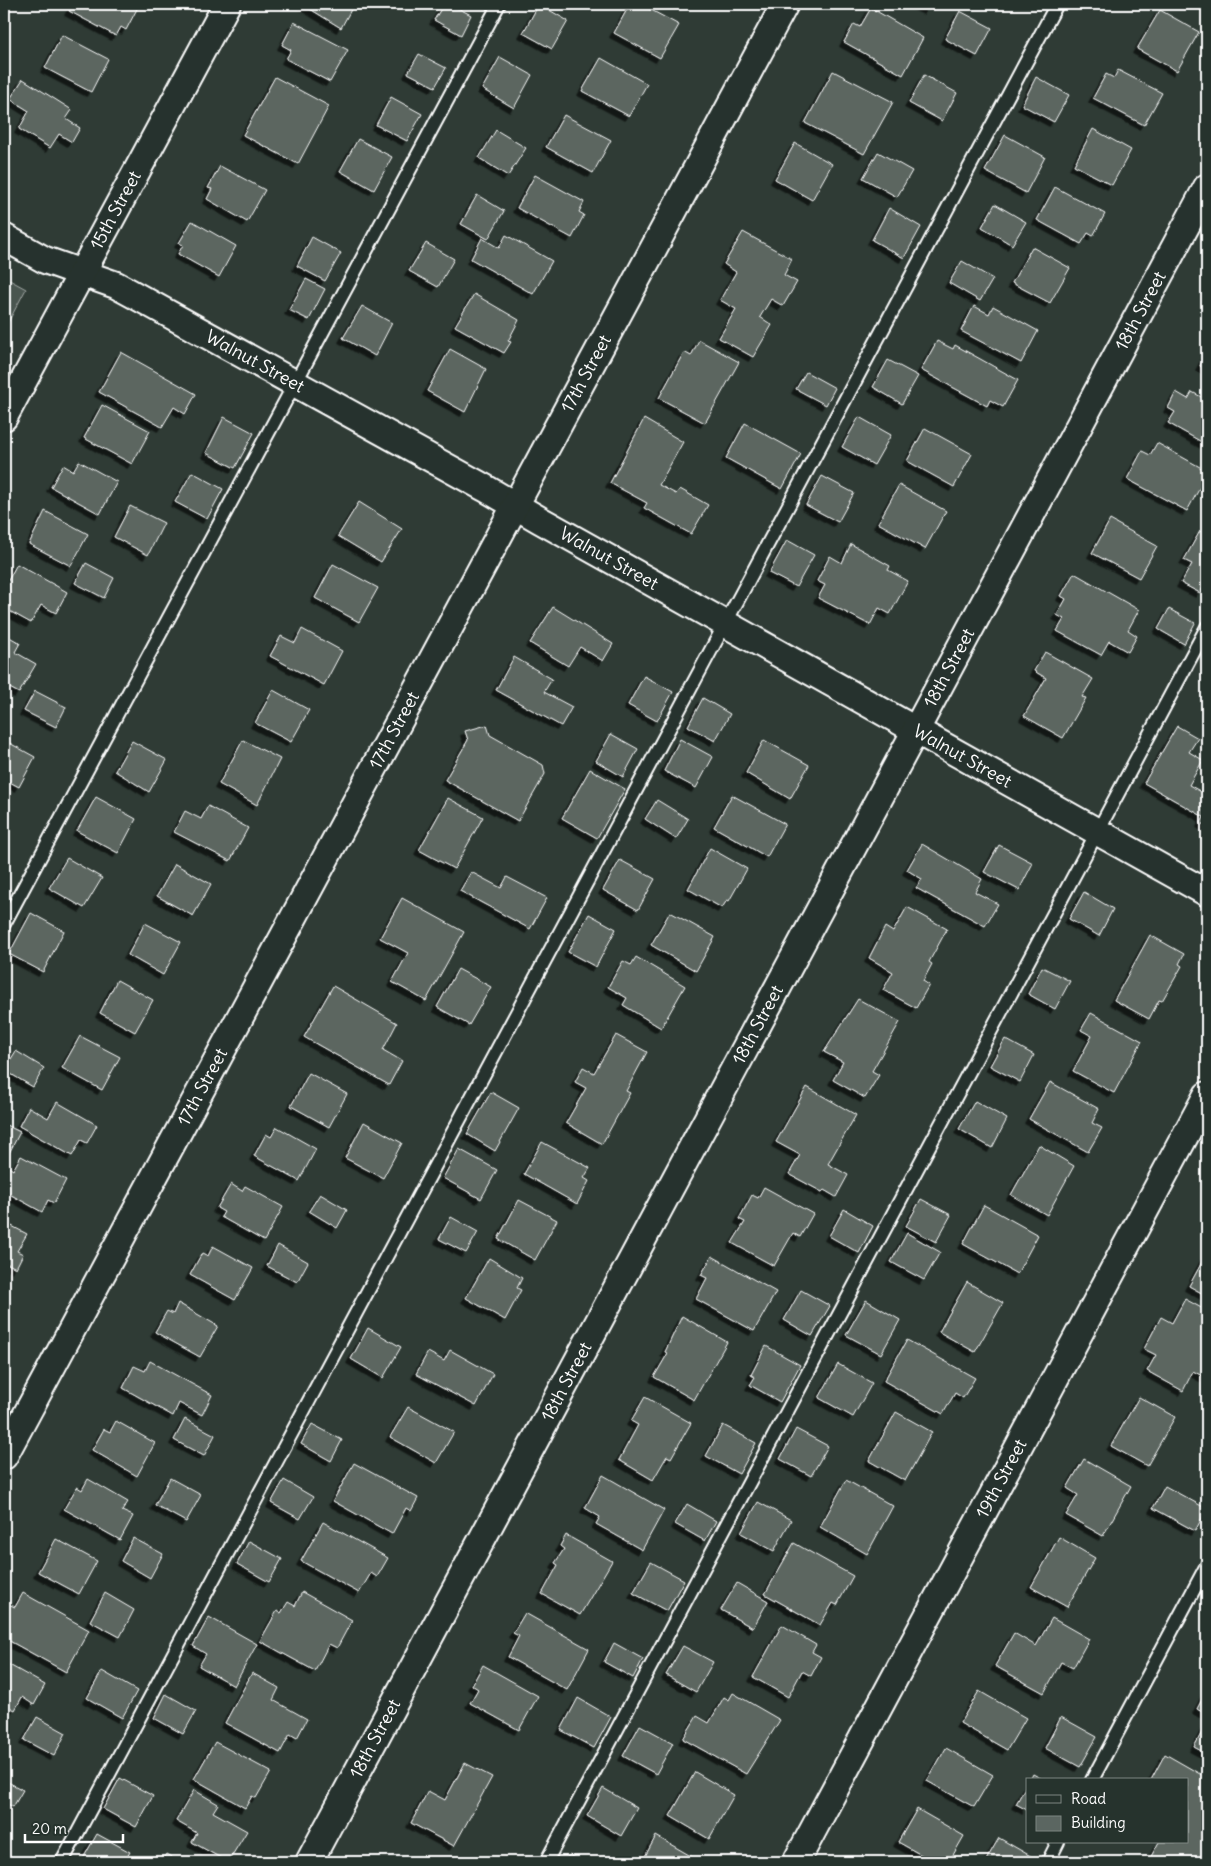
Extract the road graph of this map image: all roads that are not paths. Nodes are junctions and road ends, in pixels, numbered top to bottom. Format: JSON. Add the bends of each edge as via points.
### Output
{"nodes":[{"id":1,"x":227,"y":4,"type":"edge"},
{"id":2,"x":499,"y":4,"type":"edge"},
{"id":3,"x":785,"y":4,"type":"edge"},
{"id":4,"x":1057,"y":4,"type":"edge"},
{"id":5,"x":1207,"y":187,"type":"edge"},
{"id":6,"x":4,"y":237,"type":"edge"},
{"id":7,"x":81,"y":273,"type":"junction"},
{"id":8,"x":294,"y":382,"type":"junction"},
{"id":9,"x":4,"y":417,"type":"edge"},
{"id":10,"x":516,"y":506,"type":"junction"},
{"id":11,"x":726,"y":623,"type":"junction"},
{"id":12,"x":1207,"y":627,"type":"edge"},
{"id":13,"x":916,"y":730,"type":"junction"},
{"id":14,"x":1097,"y":832,"type":"junction"},
{"id":15,"x":1207,"y":893,"type":"edge"},
{"id":16,"x":4,"y":924,"type":"edge"},
{"id":17,"x":1207,"y":1095,"type":"edge"},
{"id":18,"x":4,"y":1456,"type":"edge"},
{"id":19,"x":1207,"y":1565,"type":"edge"},
{"id":20,"x":1093,"y":1778,"type":"edge"},
{"id":21,"x":1057,"y":1844,"type":"edge"},
{"id":22,"x":62,"y":1862,"type":"edge"},
{"id":23,"x":309,"y":1862,"type":"edge"},
{"id":24,"x":546,"y":1862,"type":"edge"},
{"id":25,"x":796,"y":1862,"type":"edge"},
{"id":26,"x":1048,"y":1862,"type":"edge"}],
"edges":[{"from":1,"to":7,"type":"street","name":"15th Street"},
{"from":2,"to":8,"type":"lane"},
{"from":3,"to":10,"type":"street","name":"17th Street"},
{"from":4,"to":11,"type":"lane"},
{"from":5,"to":13,"type":"street","name":"18th Street"},
{"from":6,"to":7,"type":"street","name":"Walnut Street","via":[[45,260]]},
{"from":7,"to":8,"type":"street","name":"Walnut Street","via":[[116,285]]},
{"from":7,"to":9,"type":"street","name":"15th Street"},
{"from":8,"to":10,"type":"street","name":"Walnut Street"},
{"from":8,"to":16,"type":"lane"},
{"from":10,"to":11,"type":"street","name":"Walnut Street"},
{"from":10,"to":18,"type":"street","name":"17th Street"},
{"from":11,"to":13,"type":"street","name":"Walnut Street"},
{"from":11,"to":22,"type":"lane"},
{"from":12,"to":14,"type":"lane"},
{"from":13,"to":14,"type":"street","name":"Walnut Street"},
{"from":13,"to":23,"type":"street","name":"18th Street"},
{"from":14,"to":15,"type":"street","name":"Walnut Street"},
{"from":14,"to":24,"type":"lane"},
{"from":17,"to":25,"type":"street","name":"19th Street"},
{"from":19,"to":20,"type":"lane"},
{"from":21,"to":26,"type":"lane"}]}
